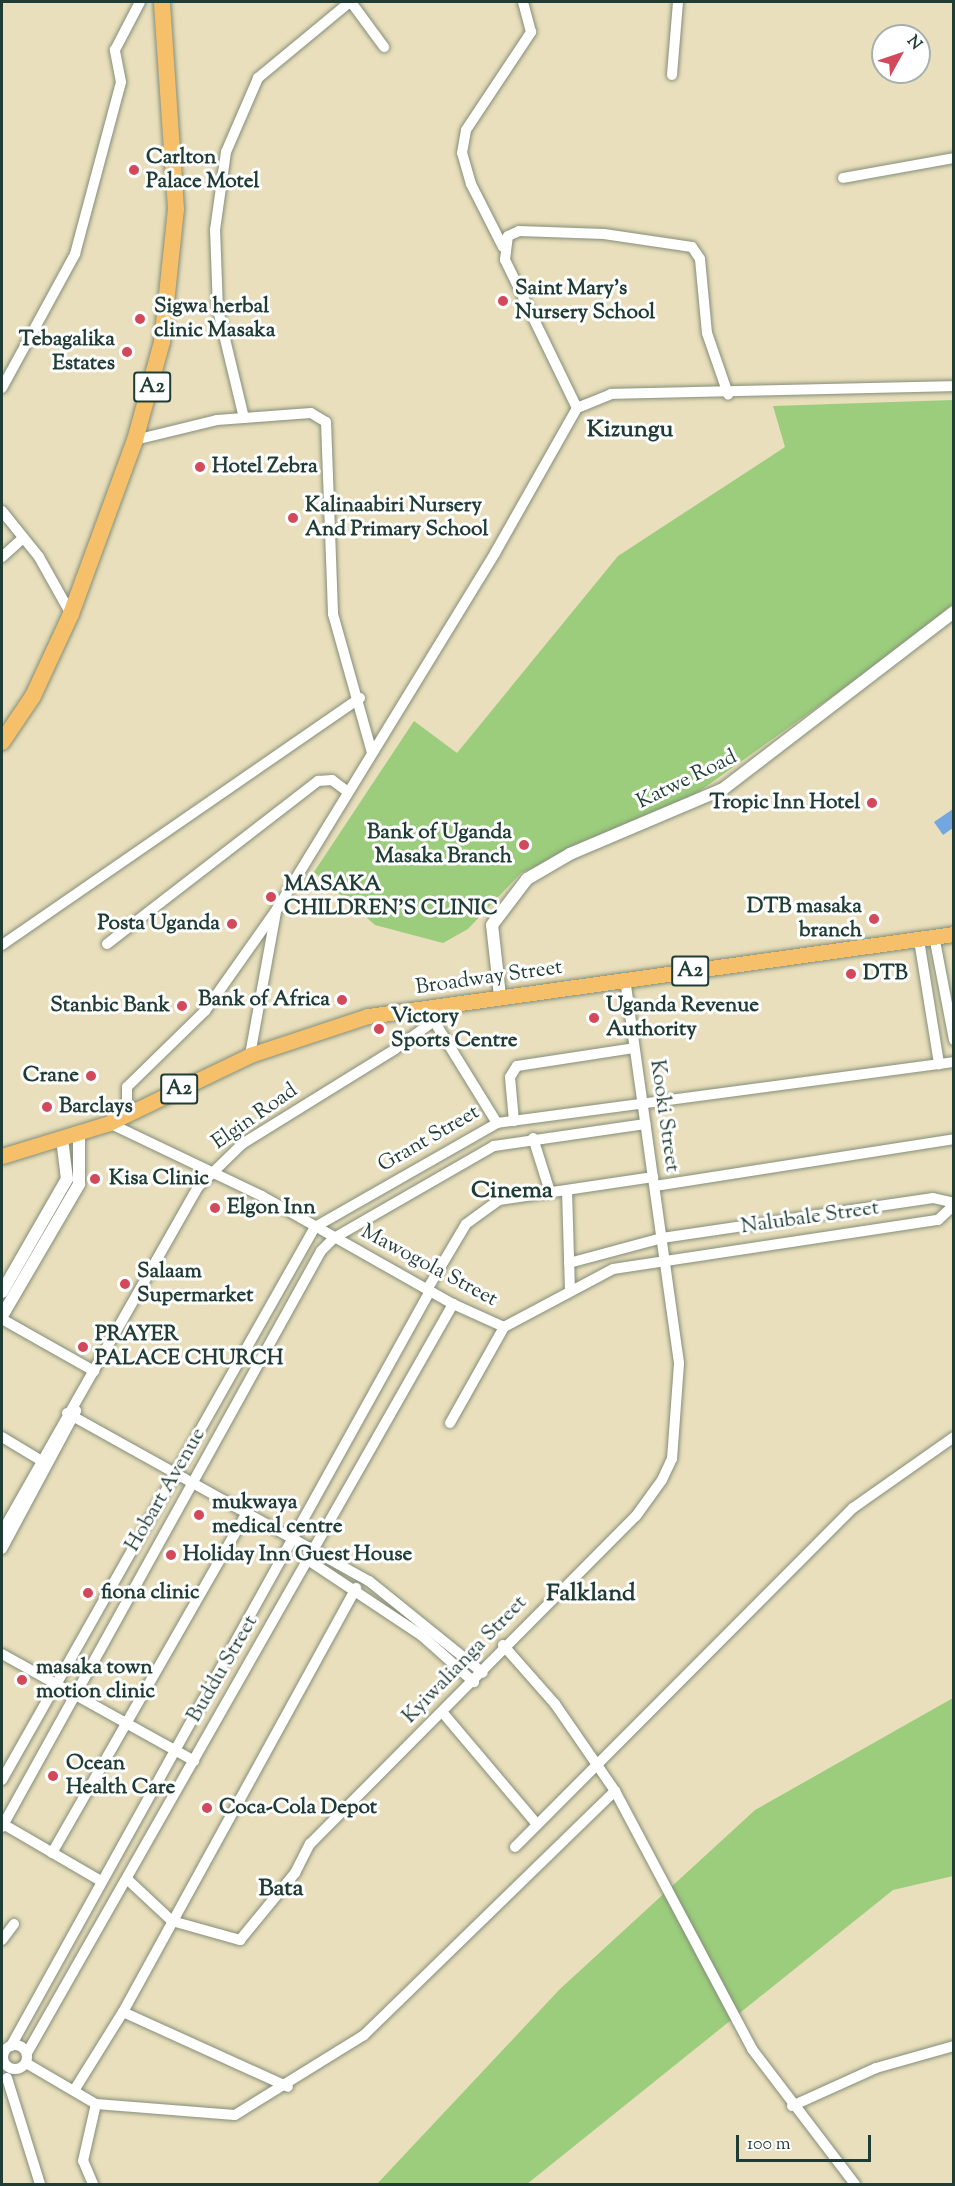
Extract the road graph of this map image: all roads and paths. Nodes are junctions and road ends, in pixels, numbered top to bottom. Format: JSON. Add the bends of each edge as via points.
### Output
{"nodes":[{"id":1,"x":140,"y":2,"type":"edge"},
{"id":2,"x":162,"y":2,"type":"edge"},
{"id":3,"x":350,"y":2,"type":"edge"},
{"id":4,"x":523,"y":2,"type":"edge"},
{"id":5,"x":678,"y":2,"type":"edge"},
{"id":6,"x":384,"y":47,"type":"dead end"},
{"id":7,"x":672,"y":75,"type":"dead end"},
{"id":8,"x":954,"y":158,"type":"edge"},
{"id":9,"x":843,"y":178,"type":"dead end"},
{"id":10,"x":504,"y":247,"type":"junction"},
{"id":11,"x":954,"y":386,"type":"edge"},
{"id":12,"x":2,"y":388,"type":"edge"},
{"id":13,"x":728,"y":394,"type":"junction"},
{"id":14,"x":577,"y":408,"type":"junction"},
{"id":15,"x":244,"y":418,"type":"junction"},
{"id":16,"x":135,"y":440,"type":"junction"},
{"id":17,"x":2,"y":511,"type":"edge"},
{"id":18,"x":23,"y":538,"type":"junction"},
{"id":19,"x":2,"y":558,"type":"edge"},
{"id":20,"x":71,"y":614,"type":"junction"},
{"id":21,"x":951,"y":618,"type":"edge"},
{"id":22,"x":360,"y":698,"type":"junction"},
{"id":23,"x":2,"y":742,"type":"edge"},
{"id":24,"x":372,"y":753,"type":"junction"},
{"id":25,"x":348,"y":792,"type":"junction"},
{"id":26,"x":277,"y":909,"type":"junction"},
{"id":27,"x":954,"y":934,"type":"edge"},
{"id":28,"x":927,"y":938,"type":"junction"},
{"id":29,"x":107,"y":944,"type":"dead end"},
{"id":30,"x":2,"y":945,"type":"edge"},
{"id":31,"x":625,"y":979,"type":"junction"},
{"id":32,"x":500,"y":996,"type":"junction"},
{"id":33,"x":447,"y":1005,"type":"junction"},
{"id":34,"x":434,"y":1021,"type":"junction"},
{"id":35,"x":954,"y":1040,"type":"edge"},
{"id":36,"x":634,"y":1048,"type":"junction"},
{"id":37,"x":250,"y":1055,"type":"junction"},
{"id":38,"x":954,"y":1062,"type":"edge"},
{"id":39,"x":939,"y":1064,"type":"junction"},
{"id":40,"x":642,"y":1106,"type":"junction"},
{"id":41,"x":127,"y":1115,"type":"junction"},
{"id":42,"x":514,"y":1120,"type":"junction"},
{"id":43,"x":497,"y":1122,"type":"junction"},
{"id":44,"x":109,"y":1123,"type":"junction"},
{"id":45,"x":645,"y":1124,"type":"junction"},
{"id":46,"x":486,"y":1127,"type":"junction"},
{"id":47,"x":79,"y":1133,"type":"junction"},
{"id":48,"x":533,"y":1138,"type":"junction"},
{"id":49,"x":62,"y":1139,"type":"junction"},
{"id":50,"x":954,"y":1139,"type":"edge"},
{"id":51,"x":494,"y":1146,"type":"junction"},
{"id":52,"x":2,"y":1156,"type":"edge"},
{"id":53,"x":211,"y":1173,"type":"junction"},
{"id":54,"x":654,"y":1182,"type":"junction"},
{"id":55,"x":567,"y":1190,"type":"junction"},
{"id":56,"x":550,"y":1192,"type":"junction"},
{"id":57,"x":954,"y":1204,"type":"edge"},
{"id":58,"x":315,"y":1227,"type":"junction"},
{"id":59,"x":334,"y":1238,"type":"junction"},
{"id":60,"x":662,"y":1238,"type":"junction"},
{"id":61,"x":666,"y":1258,"type":"junction"},
{"id":62,"x":569,"y":1263,"type":"junction"},
{"id":63,"x":429,"y":1289,"type":"junction"},
{"id":64,"x":570,"y":1290,"type":"junction"},
{"id":65,"x":2,"y":1292,"type":"edge"},
{"id":66,"x":453,"y":1304,"type":"junction"},
{"id":67,"x":2,"y":1317,"type":"edge"},
{"id":68,"x":504,"y":1327,"type":"junction"},
{"id":69,"x":94,"y":1371,"type":"junction"},
{"id":70,"x":71,"y":1415,"type":"junction"},
{"id":71,"x":450,"y":1424,"type":"dead end"},
{"id":72,"x":2,"y":1437,"type":"edge"},
{"id":73,"x":954,"y":1437,"type":"edge"},
{"id":74,"x":42,"y":1461,"type":"junction"},
{"id":75,"x":176,"y":1472,"type":"junction"},
{"id":76,"x":192,"y":1481,"type":"junction"},
{"id":77,"x":247,"y":1512,"type":"junction"},
{"id":78,"x":2,"y":1532,"type":"edge"},
{"id":79,"x":294,"y":1537,"type":"junction"},
{"id":80,"x":314,"y":1548,"type":"junction"},
{"id":81,"x":2,"y":1549,"type":"edge"},
{"id":82,"x":308,"y":1560,"type":"junction"},
{"id":83,"x":356,"y":1588,"type":"junction"},
{"id":84,"x":503,"y":1645,"type":"junction"},
{"id":85,"x":2,"y":1654,"type":"edge"},
{"id":86,"x":483,"y":1673,"type":"junction"},
{"id":87,"x":474,"y":1682,"type":"junction"},
{"id":88,"x":55,"y":1683,"type":"junction"},
{"id":89,"x":74,"y":1694,"type":"junction"},
{"id":90,"x":443,"y":1713,"type":"junction"},
{"id":91,"x":126,"y":1723,"type":"junction"},
{"id":92,"x":174,"y":1749,"type":"junction"},
{"id":93,"x":194,"y":1761,"type":"junction"},
{"id":94,"x":596,"y":1762,"type":"junction"},
{"id":95,"x":2,"y":1780,"type":"edge"},
{"id":96,"x":615,"y":1791,"type":"junction"},
{"id":97,"x":536,"y":1823,"type":"junction"},
{"id":98,"x":2,"y":1825,"type":"edge"},
{"id":99,"x":516,"y":1847,"type":"dead end"},
{"id":100,"x":52,"y":1853,"type":"junction"},
{"id":101,"x":127,"y":1879,"type":"junction"},
{"id":102,"x":101,"y":1881,"type":"junction"},
{"id":103,"x":172,"y":1921,"type":"junction"},
{"id":104,"x":14,"y":1924,"type":"dead end"},
{"id":105,"x":2,"y":1940,"type":"edge"},
{"id":106,"x":123,"y":2012,"type":"junction"},
{"id":107,"x":954,"y":2046,"type":"edge"},
{"id":108,"x":5,"y":2050,"type":"edge"},
{"id":109,"x":27,"y":2058,"type":"junction"},
{"id":110,"x":6,"y":2078,"type":"edge"},
{"id":111,"x":288,"y":2087,"type":"junction"},
{"id":112,"x":75,"y":2089,"type":"junction"},
{"id":113,"x":96,"y":2104,"type":"junction"},
{"id":114,"x":792,"y":2106,"type":"junction"},
{"id":115,"x":40,"y":2184,"type":"edge"},
{"id":116,"x":93,"y":2184,"type":"edge"},
{"id":117,"x":855,"y":2184,"type":"edge"}],
"edges":[{"from":1,"to":12,"type":"street","via":[[115,50],[121,82],[75,254]]},
{"from":2,"to":16,"type":"highway","number":"A2","via":[[176,209],[162,342]]},
{"from":3,"to":6,"type":"street"},
{"from":3,"to":15,"type":"street","via":[[258,78],[226,152],[215,230],[218,310]]},
{"from":4,"to":10,"type":"street","via":[[531,32],[466,130],[462,153]]},
{"from":5,"to":7,"type":"street"},
{"from":8,"to":9,"type":"street"},
{"from":10,"to":13,"type":"street","via":[[508,236],[519,231],[604,234],[692,247],[700,259],[707,333]]},
{"from":10,"to":14,"type":"street"},
{"from":11,"to":13,"type":"street"},
{"from":13,"to":14,"type":"street","via":[[611,394]]},
{"from":14,"to":24,"type":"street"},
{"from":15,"to":16,"type":"street","via":[[178,425]]},
{"from":15,"to":22,"type":"street","via":[[311,413],[326,422],[333,614]]},
{"from":16,"to":20,"type":"highway","number":"A2"},
{"from":17,"to":18,"type":"street"},
{"from":18,"to":19,"type":"street"},
{"from":18,"to":20,"type":"street"},
{"from":20,"to":23,"type":"highway","number":"A2","via":[[33,696]]},
{"from":21,"to":32,"type":"street","name":"Katwe Road","via":[[723,789],[570,854],[527,879],[492,926]]},
{"from":22,"to":24,"type":"street"},
{"from":22,"to":30,"type":"street","via":[[285,745],[96,885]]},
{"from":24,"to":25,"type":"street"},
{"from":25,"to":26,"type":"street"},
{"from":25,"to":29,"type":"street","via":[[332,780],[318,781]]},
{"from":26,"to":37,"type":"street","via":[[269,976]]},
{"from":26,"to":41,"type":"street","via":[[205,1011],[127,1087]]},
{"from":27,"to":28,"type":"main road","number":"A2"},
{"from":28,"to":31,"type":"main road","name":"Broadway Street","number":"A2"},
{"from":28,"to":35,"type":"street"},
{"from":28,"to":39,"type":"street"},
{"from":31,"to":32,"type":"main road","name":"Broadway Street","number":"A2"},
{"from":31,"to":36,"type":"street","name":"Kooki Street"},
{"from":32,"to":33,"type":"main road","name":"Broadway Street","number":"A2"},
{"from":33,"to":34,"type":"street","name":"Elgin Road"},
{"from":33,"to":37,"type":"main road","name":"Broadway Street","number":"A2","via":[[337,1024]]},
{"from":34,"to":43,"type":"street"},
{"from":34,"to":53,"type":"street","name":"Elgin Road","via":[[242,1144]]},
{"from":36,"to":40,"type":"street","name":"Kooki Street"},
{"from":36,"to":42,"type":"street","via":[[518,1066],[510,1077]]},
{"from":37,"to":41,"type":"main road","name":"Broadway Street","number":"A2"},
{"from":38,"to":39,"type":"street","name":"Grant Street"},
{"from":39,"to":40,"type":"street","name":"Grant Street"},
{"from":40,"to":42,"type":"street","name":"Grant Street"},
{"from":40,"to":45,"type":"street","name":"Kooki Street"},
{"from":41,"to":44,"type":"main road","name":"Broadway Street","number":"A2"},
{"from":42,"to":43,"type":"street","name":"Grant Street"},
{"from":43,"to":46,"type":"street","name":"Grant Street"},
{"from":44,"to":47,"type":"main road","name":"Broadway Street","number":"A2"},
{"from":44,"to":53,"type":"street","name":"Mawogola Street"},
{"from":45,"to":48,"type":"street","name":"Grant Street"},
{"from":45,"to":54,"type":"street","name":"Kooki Street"},
{"from":46,"to":51,"type":"street"},
{"from":46,"to":58,"type":"street","name":"Grant Street"},
{"from":47,"to":49,"type":"main road","name":"Broadway Street","number":"A2"},
{"from":47,"to":67,"type":"street","via":[[79,1184]]},
{"from":48,"to":51,"type":"street","name":"Grant Street"},
{"from":48,"to":56,"type":"street"},
{"from":49,"to":52,"type":"main road","name":"Broadway Street","number":"A2"},
{"from":49,"to":65,"type":"street","via":[[68,1179]]},
{"from":50,"to":54,"type":"street"},
{"from":51,"to":59,"type":"street","name":"Grant Street"},
{"from":53,"to":58,"type":"street","name":"Mawogola Street"},
{"from":53,"to":69,"type":"street","name":"Elgin Road"},
{"from":54,"to":55,"type":"street"},
{"from":54,"to":60,"type":"street","name":"Kooki Street"},
{"from":55,"to":56,"type":"street"},
{"from":55,"to":62,"type":"street"},
{"from":56,"to":63,"type":"street","via":[[499,1200],[482,1211],[466,1224]]},
{"from":57,"to":60,"type":"street","name":"Nalubale Street","via":[[933,1198]]},
{"from":57,"to":61,"type":"street","name":"Nalubale Street","via":[[938,1220]]},
{"from":58,"to":59,"type":"street","name":"Mawogola Street"},
{"from":58,"to":75,"type":"street","name":"Hobart Avenue"},
{"from":59,"to":63,"type":"street","name":"Mawogola Street"},
{"from":59,"to":76,"type":"street","name":"Hobart Avenue","via":[[312,1265]]},
{"from":60,"to":61,"type":"street","name":"Kooki Street"},
{"from":60,"to":62,"type":"street","name":"Nalubale Street"},
{"from":61,"to":64,"type":"street","name":"Mawogola Street","via":[[613,1269]]},
{"from":61,"to":84,"type":"street","name":"Kyiwalianga Street","via":[[681,1385],[672,1459],[636,1516]]},
{"from":62,"to":64,"type":"street"},
{"from":63,"to":66,"type":"street","name":"Mawogola Street"},
{"from":63,"to":79,"type":"street"},
{"from":64,"to":68,"type":"street","name":"Mawogola Street"},
{"from":66,"to":68,"type":"street","name":"Mawogola Street"},
{"from":66,"to":80,"type":"street","name":"Buddu Street"},
{"from":67,"to":69,"type":"street"},
{"from":68,"to":71,"type":"street"},
{"from":69,"to":70,"type":"street","name":"Elgin Road"},
{"from":70,"to":74,"type":"street","name":"Elgin Road"},
{"from":70,"to":75,"type":"street"},
{"from":70,"to":81,"type":"street","name":"Elgin Road"},
{"from":72,"to":74,"type":"street"},
{"from":73,"to":94,"type":"street","via":[[853,1508]]},
{"from":74,"to":78,"type":"street","name":"Elgin Road"},
{"from":75,"to":76,"type":"street"},
{"from":75,"to":88,"type":"street","name":"Hobart Avenue"},
{"from":76,"to":77,"type":"street"},
{"from":76,"to":89,"type":"street","name":"Hobart Avenue"},
{"from":77,"to":79,"type":"street"},
{"from":77,"to":91,"type":"street"},
{"from":79,"to":80,"type":"street"},
{"from":79,"to":92,"type":"street"},
{"from":80,"to":82,"type":"street","name":"Buddu Street"},
{"from":80,"to":86,"type":"street","via":[[380,1588]]},
{"from":82,"to":83,"type":"street"},
{"from":82,"to":93,"type":"street","name":"Buddu Street"},
{"from":83,"to":87,"type":"street"},
{"from":83,"to":103,"type":"street"},
{"from":84,"to":86,"type":"street","name":"Kyiwalianga Street"},
{"from":84,"to":94,"type":"street"},
{"from":85,"to":88,"type":"street"},
{"from":86,"to":87,"type":"street","name":"Kyiwalianga Street"},
{"from":87,"to":90,"type":"street","name":"Kyiwalianga Street"},
{"from":88,"to":89,"type":"street"},
{"from":88,"to":95,"type":"street","name":"Hobart Avenue"},
{"from":89,"to":91,"type":"street"},
{"from":89,"to":98,"type":"street","name":"Hobart Avenue"},
{"from":90,"to":97,"type":"street"},
{"from":90,"to":103,"type":"street","name":"Kyiwalianga Street","via":[[310,1844],[295,1873],[240,1940]]},
{"from":91,"to":92,"type":"street"},
{"from":91,"to":100,"type":"street"},
{"from":92,"to":93,"type":"street"},
{"from":92,"to":102,"type":"street"},
{"from":93,"to":101,"type":"street","name":"Buddu Street"},
{"from":94,"to":96,"type":"street"},
{"from":94,"to":97,"type":"street"},
{"from":96,"to":111,"type":"street","via":[[364,2035]]},
{"from":96,"to":114,"type":"street","via":[[752,2049]]},
{"from":97,"to":99,"type":"street"},
{"from":98,"to":100,"type":"street"},
{"from":100,"to":102,"type":"street"},
{"from":101,"to":103,"type":"street","name":"Kyiwalianga Street"},
{"from":101,"to":109,"type":"street","name":"Buddu Street"},
{"from":102,"to":108,"type":"street"},
{"from":103,"to":106,"type":"street"},
{"from":104,"to":105,"type":"street"},
{"from":106,"to":111,"type":"street"},
{"from":106,"to":112,"type":"street"},
{"from":107,"to":114,"type":"street","via":[[876,2068]]},
{"from":108,"to":109,"type":"street"},
{"from":108,"to":110,"type":"street"},
{"from":109,"to":110,"type":"street"},
{"from":109,"to":112,"type":"street"},
{"from":110,"to":115,"type":"street"},
{"from":111,"to":113,"type":"street","via":[[235,2115]]},
{"from":112,"to":113,"type":"street"},
{"from":113,"to":116,"type":"street","via":[[83,2161]]},
{"from":114,"to":117,"type":"street"}]}
